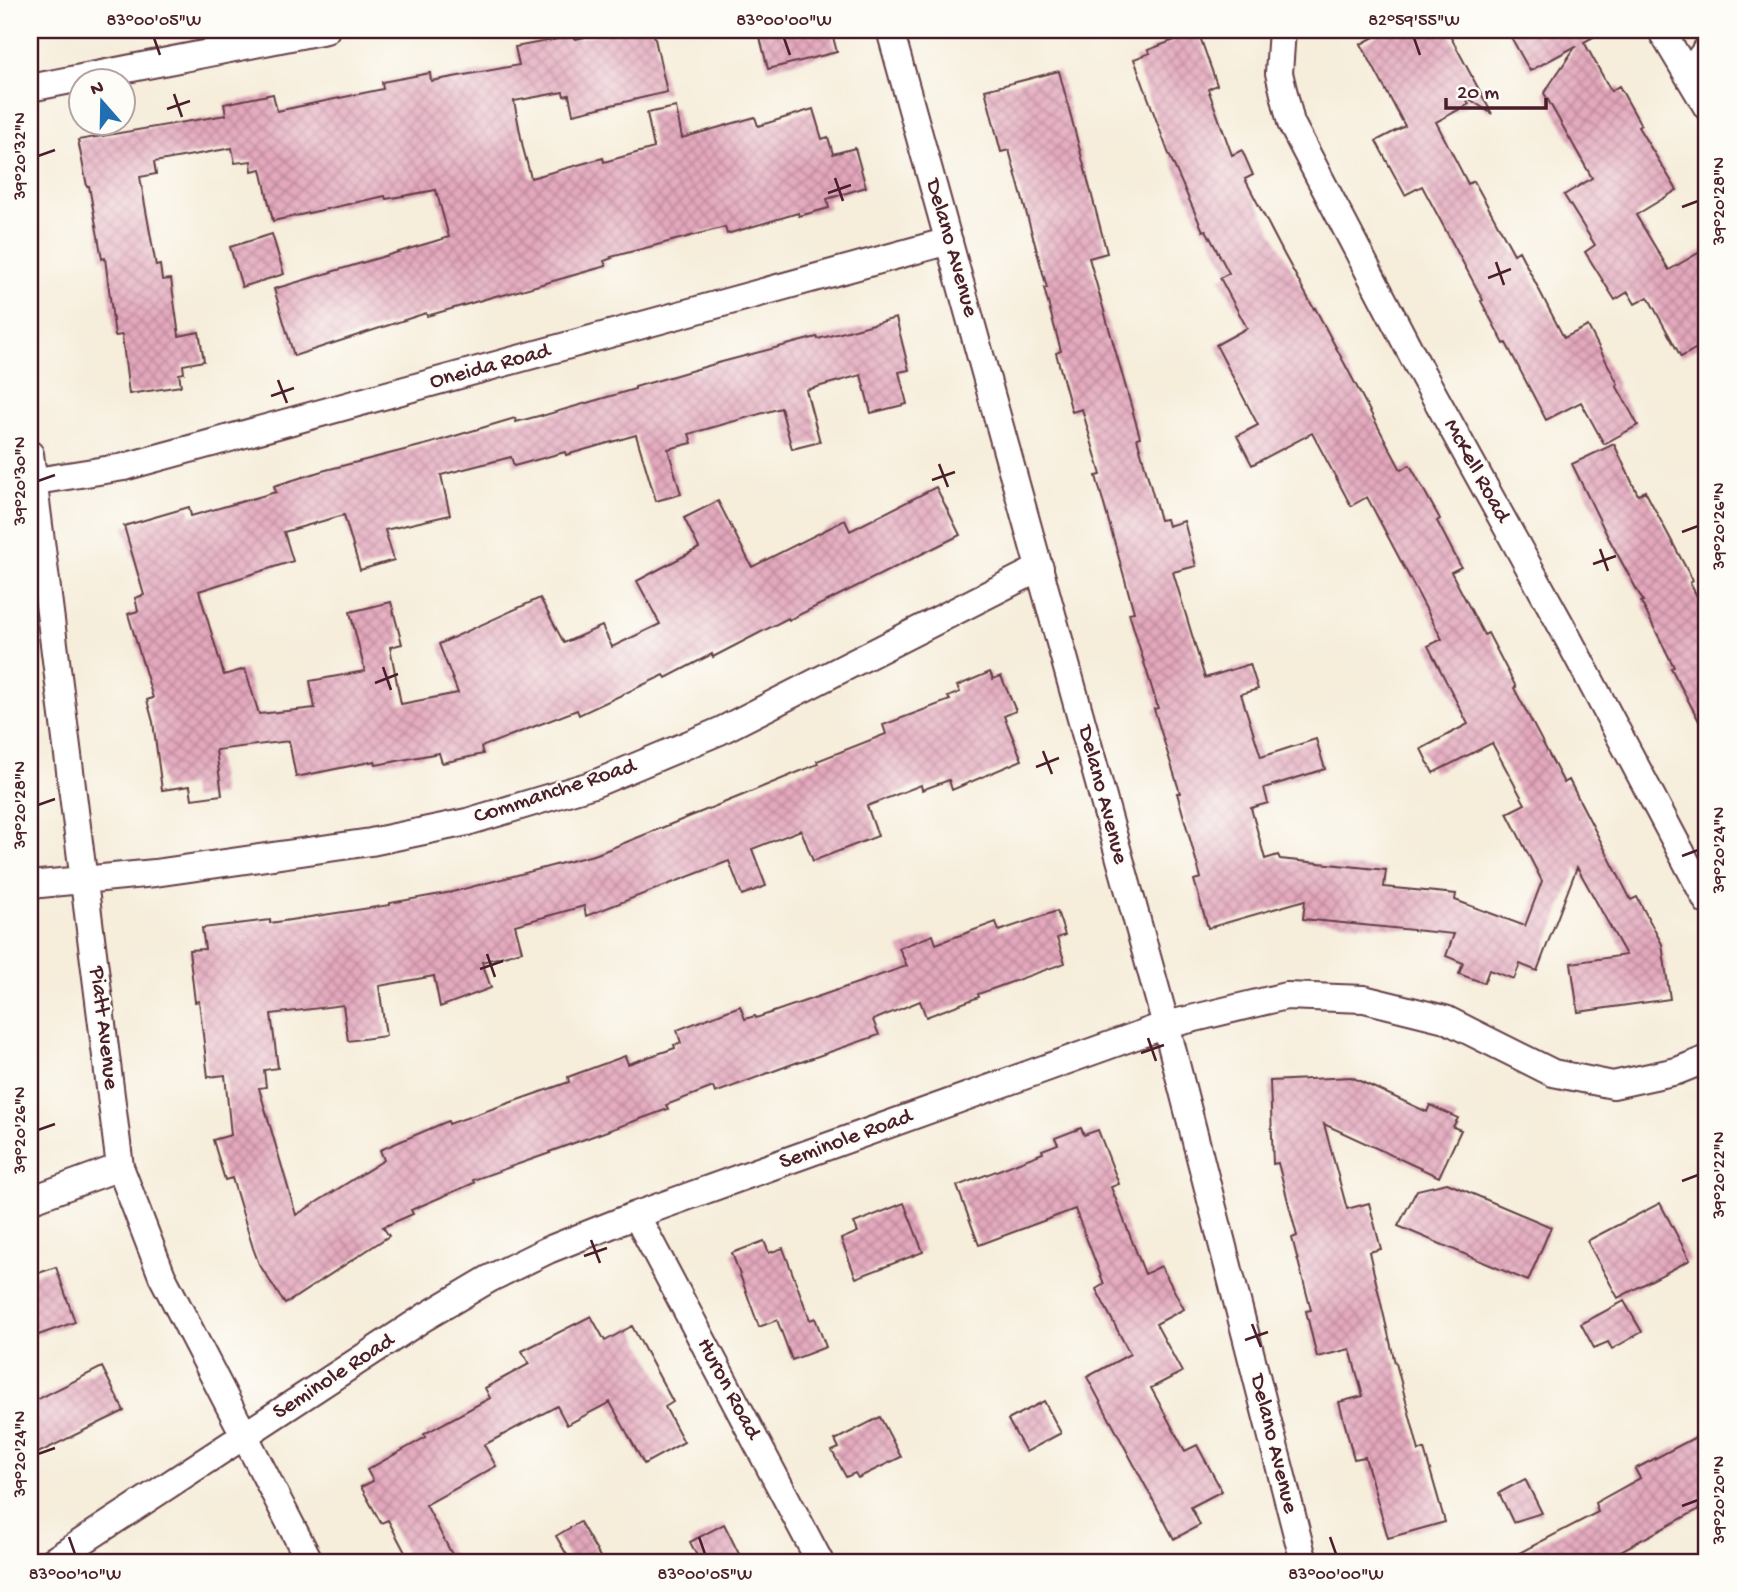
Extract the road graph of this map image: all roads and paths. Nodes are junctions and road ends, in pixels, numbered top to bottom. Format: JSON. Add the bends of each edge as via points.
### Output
{"nodes":[{"id":1,"x":326,"y":30,"type":"edge"},
{"id":2,"x":890,"y":30,"type":"edge"},
{"id":3,"x":1282,"y":30,"type":"edge"},
{"id":4,"x":1661,"y":30,"type":"edge"},
{"id":5,"x":1707,"y":38,"type":"edge"},
{"id":6,"x":1684,"y":69,"type":"junction"},
{"id":7,"x":30,"y":88,"type":"edge"},
{"id":8,"x":1707,"y":107,"type":"edge"},
{"id":9,"x":949,"y":242,"type":"junction"},
{"id":10,"x":30,"y":454,"type":"edge"},
{"id":11,"x":31,"y":482,"type":"edge"},
{"id":12,"x":1040,"y":568,"type":"junction"},
{"id":13,"x":84,"y":879,"type":"junction"},
{"id":14,"x":30,"y":885,"type":"edge"},
{"id":15,"x":1707,"y":901,"type":"edge"},
{"id":16,"x":1166,"y":1025,"type":"junction"},
{"id":17,"x":1707,"y":1059,"type":"edge"},
{"id":18,"x":120,"y":1167,"type":"junction"},
{"id":19,"x":30,"y":1200,"type":"edge"},
{"id":20,"x":636,"y":1215,"type":"junction"},
{"id":21,"x":244,"y":1436,"type":"junction"},
{"id":22,"x":51,"y":1562,"type":"edge"},
{"id":23,"x":310,"y":1562,"type":"edge"},
{"id":24,"x":820,"y":1562,"type":"edge"},
{"id":25,"x":1304,"y":1562,"type":"edge"}],
"edges":[{"from":1,"to":7,"type":"street"},
{"from":2,"to":9,"type":"street","name":"Delano Avenue"},
{"from":3,"to":15,"type":"street","name":"McKell Road","via":[[1279,73],[1291,123]]},
{"from":4,"to":6,"type":"street"},
{"from":5,"to":6,"type":"lane"},
{"from":6,"to":8,"type":"street"},
{"from":9,"to":11,"type":"street","name":"Oneida Road","via":[[124,467]]},
{"from":9,"to":12,"type":"street","name":"Delano Avenue"},
{"from":10,"to":11,"type":"street","name":"Piatt Avenue"},
{"from":11,"to":13,"type":"street","name":"Piatt Avenue"},
{"from":12,"to":13,"type":"street","name":"Commanche Road","via":[[720,732],[594,784],[467,822],[371,842]]},
{"from":12,"to":16,"type":"street","name":"Delano Avenue"},
{"from":13,"to":14,"type":"street","name":"Commanche Road"},
{"from":13,"to":18,"type":"street","name":"Piatt Avenue"},
{"from":16,"to":17,"type":"street","name":"Seminole Road","via":[[1286,996],[1364,999],[1445,1018],[1553,1073],[1613,1085],[1677,1071]]},
{"from":16,"to":20,"type":"street","name":"Seminole Road"},
{"from":16,"to":25,"type":"street","name":"Delano Avenue"},
{"from":18,"to":19,"type":"street"},
{"from":18,"to":21,"type":"street","name":"Piatt Avenue","via":[[162,1276]]},
{"from":20,"to":21,"type":"street","name":"Seminole Road","via":[[489,1279]]},
{"from":20,"to":24,"type":"street","name":"Huron Road"},
{"from":21,"to":22,"type":"street","name":"Seminole Road"},
{"from":21,"to":23,"type":"street","name":"Piatt Avenue"}]}
